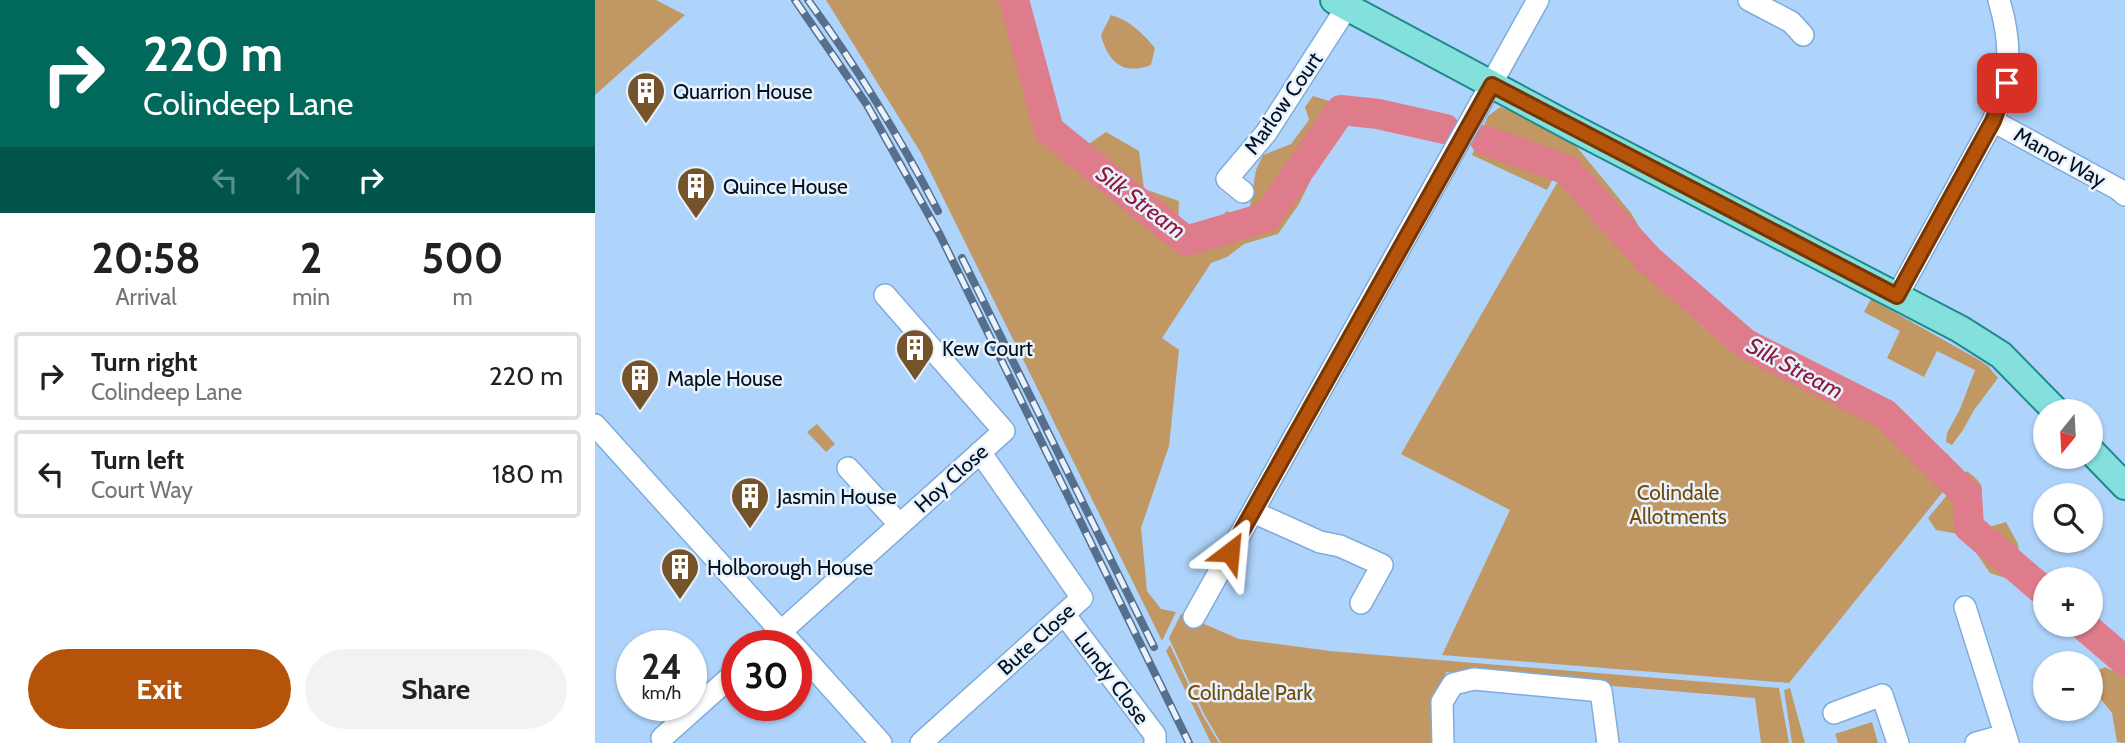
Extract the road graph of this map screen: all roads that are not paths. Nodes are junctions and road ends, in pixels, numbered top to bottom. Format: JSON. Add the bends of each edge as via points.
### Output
{"nodes":[{"id":1,"x":1538,"y":0,"type":"edge"},
{"id":2,"x":1749,"y":0,"type":"edge"},
{"id":3,"x":1999,"y":0,"type":"edge"},
{"id":4,"x":1340,"y":3,"type":"edge"},
{"id":5,"x":1803,"y":35,"type":"dead end"},
{"id":6,"x":1492,"y":85,"type":"junction"},
{"id":7,"x":1993,"y":121,"type":"junction"},
{"id":8,"x":1243,"y":192,"type":"dead end"},
{"id":9,"x":2124,"y":194,"type":"edge"},
{"id":10,"x":885,"y":295,"type":"dead end"},
{"id":11,"x":1897,"y":296,"type":"junction"},
{"id":12,"x":2044,"y":399,"type":"edge"},
{"id":13,"x":595,"y":425,"type":"edge"},
{"id":14,"x":980,"y":452,"type":"junction"},
{"id":15,"x":2103,"y":463,"type":"edge"},
{"id":16,"x":848,"y":468,"type":"dead end"},
{"id":17,"x":2125,"y":486,"type":"edge"},
{"id":18,"x":1253,"y":512,"type":"junction"},
{"id":19,"x":899,"y":524,"type":"junction"},
{"id":20,"x":1361,"y":603,"type":"dead end"},
{"id":21,"x":1965,"y":607,"type":"dead end"},
{"id":22,"x":1064,"y":614,"type":"junction"},
{"id":23,"x":1194,"y":617,"type":"dead end"},
{"id":24,"x":773,"y":630,"type":"edge"},
{"id":25,"x":797,"y":630,"type":"edge"},
{"id":26,"x":812,"y":672,"type":"edge"},
{"id":27,"x":721,"y":685,"type":"edge"},
{"id":28,"x":1834,"y":713,"type":"dead end"},
{"id":29,"x":662,"y":738,"type":"dead end"},
{"id":30,"x":2007,"y":739,"type":"edge"},
{"id":31,"x":881,"y":743,"type":"edge"},
{"id":32,"x":921,"y":743,"type":"edge"},
{"id":33,"x":1155,"y":743,"type":"edge"},
{"id":34,"x":1443,"y":743,"type":"edge"},
{"id":35,"x":1608,"y":743,"type":"edge"},
{"id":36,"x":1898,"y":743,"type":"edge"},
{"id":37,"x":1976,"y":743,"type":"edge"}],
"edges":[{"from":1,"to":6,"type":"street"},
{"from":2,"to":5,"type":"street","via":[[1791,22]]},
{"from":3,"to":7,"type":"street","via":[[2009,57],[2007,83]]},
{"from":4,"to":6,"type":"main road"},
{"from":4,"to":8,"type":"street","name":"Marlow Court","via":[[1266,133],[1227,179]]},
{"from":6,"to":11,"type":"main road"},
{"from":6,"to":18,"type":"street"},
{"from":7,"to":9,"type":"street","name":"Manor Way"},
{"from":7,"to":11,"type":"street"},
{"from":10,"to":14,"type":"street","name":"Hoy Close","via":[[1003,431]]},
{"from":11,"to":12,"type":"main road","via":[[2001,355]]},
{"from":13,"to":24,"type":"street"},
{"from":14,"to":19,"type":"street","name":"Hoy Close"},
{"from":14,"to":22,"type":"street","name":"Bute Close","via":[[1082,598]]},
{"from":15,"to":17,"type":"main road"},
{"from":16,"to":19,"type":"street"},
{"from":18,"to":20,"type":"street","via":[[1382,565]]},
{"from":18,"to":23,"type":"street"},
{"from":19,"to":25,"type":"street","name":"Hoy Close"},
{"from":21,"to":30,"type":"street"},
{"from":22,"to":32,"type":"street","name":"Bute Close"},
{"from":22,"to":33,"type":"street","name":"Lundy Close","via":[[1155,735]]},
{"from":26,"to":31,"type":"street"},
{"from":27,"to":29,"type":"street"},
{"from":28,"to":36,"type":"street","via":[[1882,695]]},
{"from":30,"to":37,"type":"street"},
{"from":34,"to":35,"type":"street","via":[[1442,702],[1453,684],[1473,679],[1601,691]]}]}
